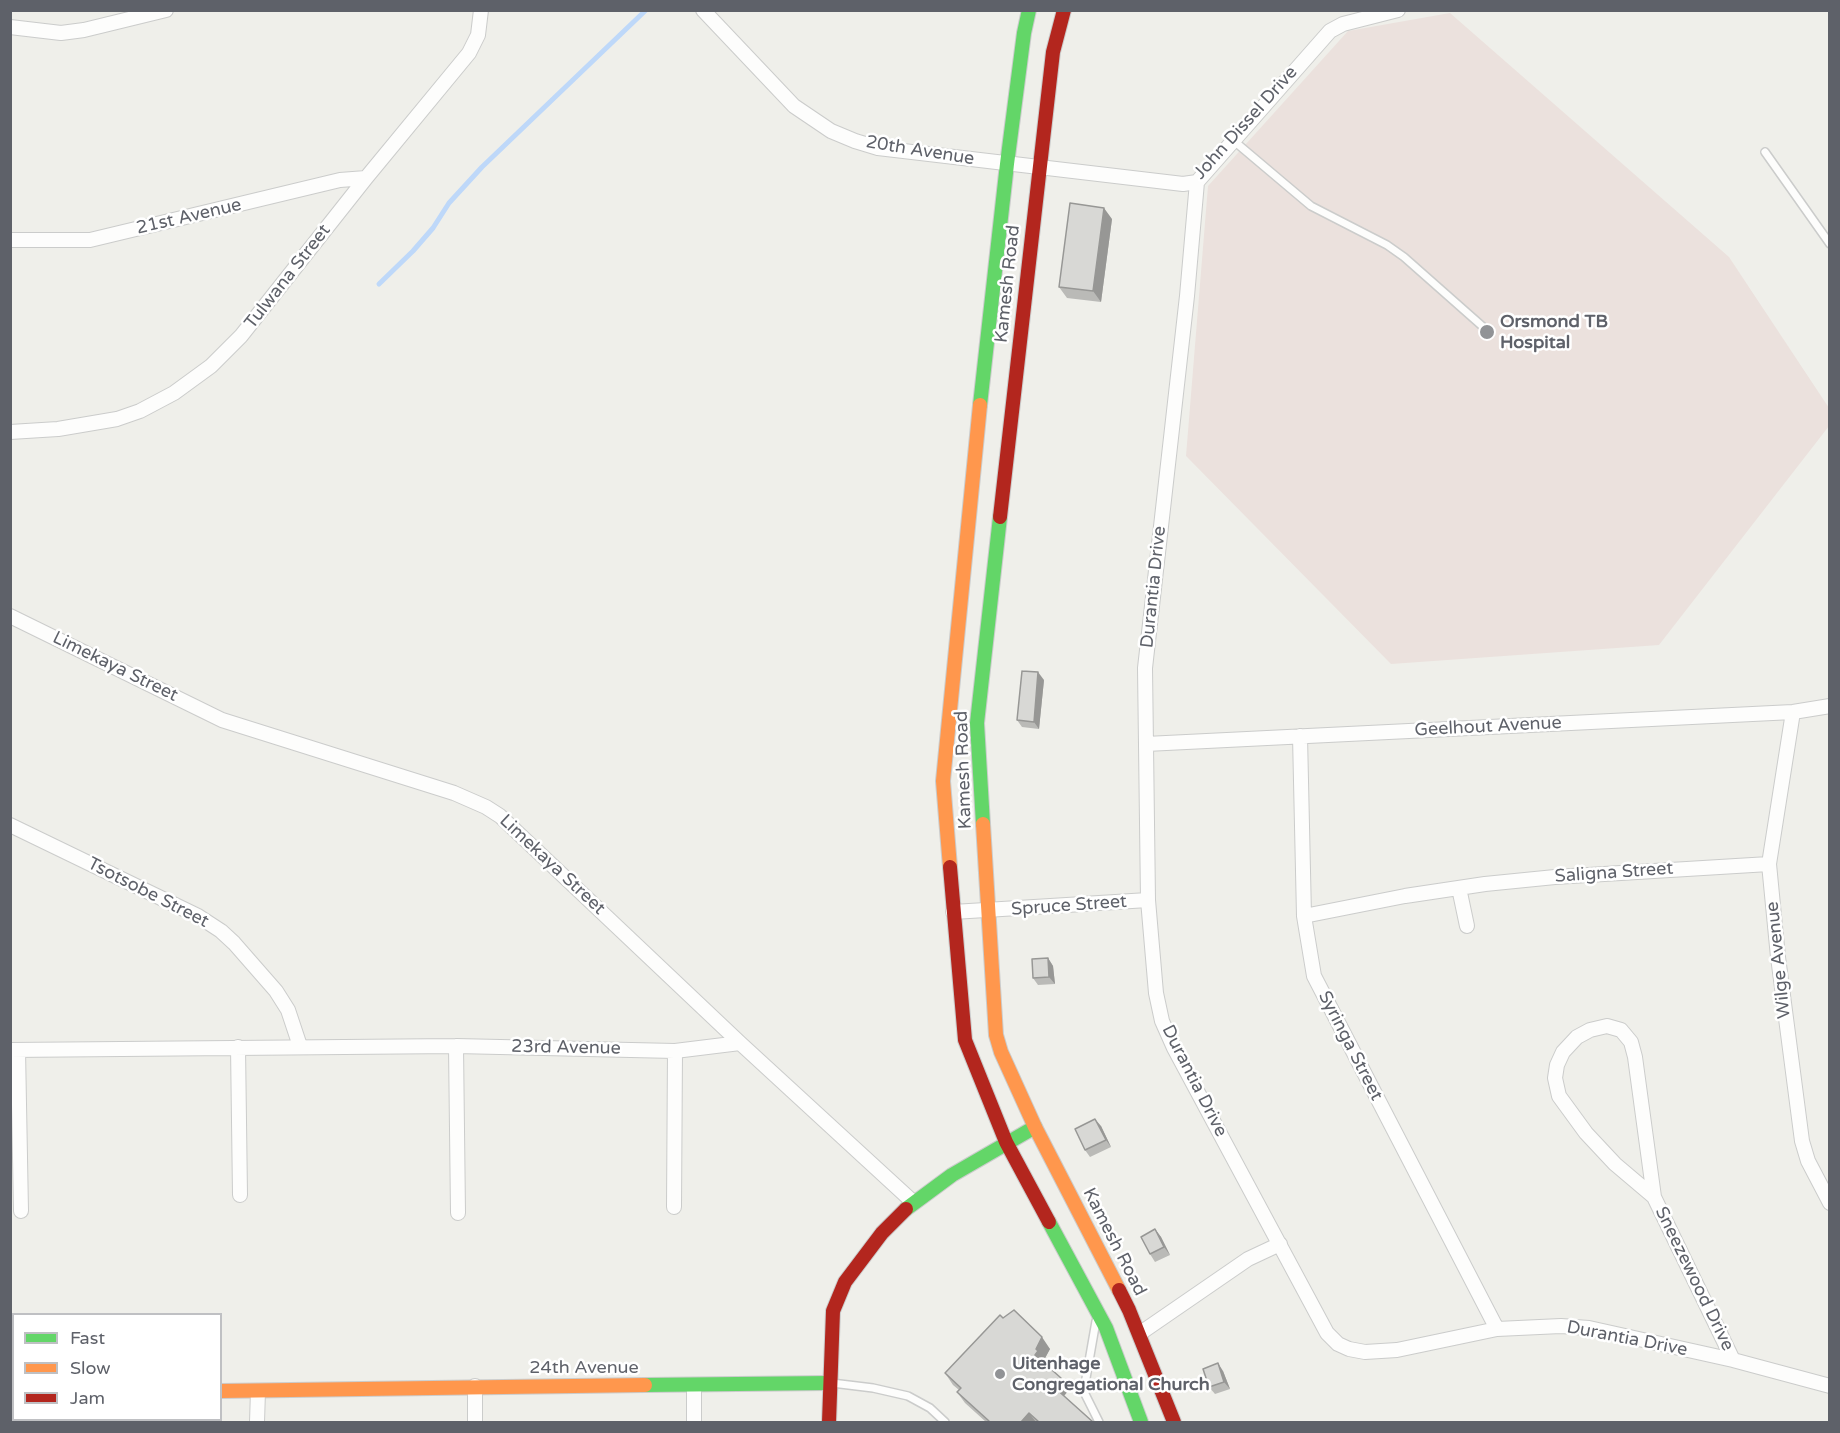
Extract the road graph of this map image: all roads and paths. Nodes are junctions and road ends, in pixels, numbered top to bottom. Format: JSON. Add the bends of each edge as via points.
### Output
{"nodes":[{"id":1,"x":166,"y":10,"type":"edge"},
{"id":2,"x":481,"y":10,"type":"edge"},
{"id":3,"x":703,"y":10,"type":"edge"},
{"id":4,"x":1029,"y":10,"type":"edge"},
{"id":5,"x":1064,"y":10,"type":"edge"},
{"id":6,"x":1336,"y":10,"type":"edge"},
{"id":7,"x":1398,"y":10,"type":"edge"},
{"id":8,"x":1343,"y":24,"type":"junction"},
{"id":9,"x":10,"y":27,"type":"edge"},
{"id":10,"x":1234,"y":141,"type":"junction"},
{"id":11,"x":1765,"y":152,"type":"dead end"},
{"id":12,"x":1006,"y":164,"type":"junction"},
{"id":13,"x":1039,"y":168,"type":"junction"},
{"id":14,"x":366,"y":178,"type":"junction"},
{"id":15,"x":1197,"y":182,"type":"junction"},
{"id":16,"x":10,"y":240,"type":"edge"},
{"id":17,"x":1830,"y":244,"type":"edge"},
{"id":18,"x":1490,"y":333,"type":"dead end"},
{"id":19,"x":10,"y":432,"type":"edge"},
{"id":20,"x":10,"y":616,"type":"edge"},
{"id":21,"x":1830,"y":706,"type":"edge"},
{"id":22,"x":1793,"y":712,"type":"junction"},
{"id":23,"x":1300,"y":736,"type":"junction"},
{"id":24,"x":1146,"y":744,"type":"junction"},
{"id":25,"x":10,"y":825,"type":"edge"},
{"id":26,"x":1769,"y":864,"type":"junction"},
{"id":27,"x":1459,"y":888,"type":"junction"},
{"id":28,"x":1148,"y":900,"type":"junction"},
{"id":29,"x":989,"y":911,"type":"junction"},
{"id":30,"x":953,"y":912,"type":"junction"},
{"id":31,"x":1304,"y":916,"type":"junction"},
{"id":32,"x":1467,"y":926,"type":"dead end"},
{"id":33,"x":740,"y":1043,"type":"junction"},
{"id":34,"x":300,"y":1046,"type":"junction"},
{"id":35,"x":456,"y":1046,"type":"junction"},
{"id":36,"x":238,"y":1047,"type":"junction"},
{"id":37,"x":14,"y":1050,"type":"edge"},
{"id":38,"x":675,"y":1051,"type":"junction"},
{"id":39,"x":1035,"y":1127,"type":"junction"},
{"id":40,"x":1006,"y":1142,"type":"junction"},
{"id":41,"x":240,"y":1195,"type":"dead end"},
{"id":42,"x":1654,"y":1197,"type":"junction"},
{"id":43,"x":913,"y":1202,"type":"junction"},
{"id":44,"x":1830,"y":1203,"type":"edge"},
{"id":45,"x":674,"y":1207,"type":"dead end"},
{"id":46,"x":21,"y":1211,"type":"dead end"},
{"id":47,"x":458,"y":1213,"type":"dead end"},
{"id":48,"x":1280,"y":1244,"type":"junction"},
{"id":49,"x":1097,"y":1312,"type":"junction"},
{"id":50,"x":1497,"y":1329,"type":"junction"},
{"id":51,"x":1139,"y":1334,"type":"junction"},
{"id":52,"x":1733,"y":1360,"type":"junction"},
{"id":53,"x":829,"y":1383,"type":"junction"},
{"id":54,"x":694,"y":1385,"type":"junction"},
{"id":55,"x":475,"y":1386,"type":"junction"},
{"id":56,"x":1830,"y":1386,"type":"edge"},
{"id":57,"x":258,"y":1390,"type":"junction"},
{"id":58,"x":222,"y":1391,"type":"edge"},
{"id":59,"x":257,"y":1422,"type":"edge"},
{"id":60,"x":475,"y":1422,"type":"edge"},
{"id":61,"x":694,"y":1422,"type":"edge"},
{"id":62,"x":829,"y":1422,"type":"edge"},
{"id":63,"x":945,"y":1422,"type":"edge"},
{"id":64,"x":1100,"y":1422,"type":"edge"},
{"id":65,"x":1142,"y":1422,"type":"edge"},
{"id":66,"x":1174,"y":1422,"type":"edge"}],
"edges":[{"from":1,"to":9,"type":"street","via":[[61,33]]},
{"from":2,"to":14,"type":"street","name":"Tulwana Street","via":[[478,35],[469,53]]},
{"from":3,"to":12,"type":"street","name":"20th Avenue","via":[[787,100],[831,131],[878,148]]},
{"from":4,"to":12,"type":"main road","name":"Kamesh Road"},
{"from":5,"to":13,"type":"main road","name":"Kamesh Road","via":[[1053,52]]},
{"from":6,"to":8,"type":"street"},
{"from":7,"to":8,"type":"street","name":"John Dissel Drive"},
{"from":8,"to":10,"type":"street","name":"John Dissel Drive","via":[[1322,38]]},
{"from":10,"to":15,"type":"street","name":"John Dissel Drive"},
{"from":10,"to":18,"type":"lane","via":[[1311,206],[1404,257]]},
{"from":11,"to":17,"type":"lane"},
{"from":12,"to":13,"type":"street","name":"John Dissel Drive"},
{"from":12,"to":30,"type":"main road","name":"Kamesh Road","via":[[943,781]]},
{"from":13,"to":15,"type":"street","name":"John Dissel Drive","via":[[1183,184]]},
{"from":13,"to":29,"type":"main road","name":"Kamesh Road","via":[[977,723]]},
{"from":14,"to":16,"type":"street","name":"21st Avenue","via":[[340,180],[90,240]]},
{"from":14,"to":19,"type":"street","name":"Tulwana Street","via":[[241,336],[194,380],[117,419]]},
{"from":15,"to":24,"type":"street","name":"Durantia Drive","via":[[1145,668]]},
{"from":20,"to":33,"type":"street","name":"Limekaya Street","via":[[238,726],[454,793],[486,807],[531,844]]},
{"from":21,"to":22,"type":"street","name":"Geelhout Avenue"},
{"from":22,"to":23,"type":"street","name":"Geelhout Avenue"},
{"from":22,"to":26,"type":"street","name":"Wilge Avenue"},
{"from":23,"to":24,"type":"street","name":"Geelhout Avenue"},
{"from":23,"to":31,"type":"street","name":"Syringa Street"},
{"from":24,"to":28,"type":"street","name":"Durantia Drive"},
{"from":25,"to":34,"type":"street","name":"Tsotsobe Street","via":[[198,916],[221,931],[276,991],[288,1010]]},
{"from":26,"to":27,"type":"street","name":"Saligna Street","via":[[1555,877]]},
{"from":26,"to":44,"type":"street","name":"Wilge Avenue","via":[[1802,1141]]},
{"from":27,"to":31,"type":"street","name":"Saligna Street"},
{"from":27,"to":32,"type":"street"},
{"from":28,"to":29,"type":"street","name":"Spruce Street"},
{"from":28,"to":48,"type":"street","name":"Durantia Drive","via":[[1162,1021]]},
{"from":29,"to":30,"type":"street","name":"Spruce Street"},
{"from":29,"to":39,"type":"main road","name":"Kamesh Road","via":[[996,1035]]},
{"from":30,"to":40,"type":"main road","name":"Kamesh Road","via":[[965,1040]]},
{"from":31,"to":50,"type":"street","name":"Syringa Street","via":[[1314,976]]},
{"from":33,"to":38,"type":"street","name":"23rd Avenue"},
{"from":33,"to":43,"type":"street","name":"Limekaya Street"},
{"from":34,"to":35,"type":"street","name":"23rd Avenue"},
{"from":34,"to":36,"type":"street","name":"23rd Avenue"},
{"from":35,"to":38,"type":"street","name":"23rd Avenue"},
{"from":35,"to":47,"type":"street"},
{"from":36,"to":37,"type":"street","name":"23rd Avenue"},
{"from":36,"to":41,"type":"street"},
{"from":37,"to":46,"type":"street","name":"23rd Avenue"},
{"from":38,"to":45,"type":"street"},
{"from":39,"to":40,"type":"main road"},
{"from":39,"to":51,"type":"main road","name":"Kamesh Road"},
{"from":40,"to":43,"type":"main road"},
{"from":40,"to":49,"type":"main road","name":"Kamesh Road"},
{"from":42,"to":42,"type":"street","name":"Sneezewood Drive","via":[[1631,1042],[1621,1030],[1607,1026],[1590,1030],[1563,1052],[1555,1078],[1559,1096],[1608,1157]]},
{"from":42,"to":52,"type":"street","name":"Sneezewood Drive"},
{"from":43,"to":53,"type":"main road","via":[[876,1240],[844,1282],[833,1311]]},
{"from":48,"to":50,"type":"street","name":"Durantia Drive","via":[[1327,1333],[1349,1349],[1397,1350]]},
{"from":48,"to":51,"type":"street","via":[[1248,1258]]},
{"from":49,"to":64,"type":"lane","via":[[1085,1384]]},
{"from":49,"to":65,"type":"main road","name":"Kamesh Road"},
{"from":50,"to":52,"type":"street","name":"Durantia Drive","via":[[1589,1328]]},
{"from":51,"to":66,"type":"main road","name":"Kamesh Road"},
{"from":52,"to":56,"type":"street","name":"Durantia Drive"},
{"from":53,"to":54,"type":"main road","name":"24th Avenue"},
{"from":53,"to":62,"type":"main road"},
{"from":53,"to":63,"type":"lane","via":[[908,1396]]},
{"from":54,"to":55,"type":"main road","name":"24th Avenue"},
{"from":54,"to":61,"type":"street"},
{"from":55,"to":57,"type":"main road","name":"24th Avenue"},
{"from":55,"to":60,"type":"street"},
{"from":57,"to":58,"type":"main road","name":"24th Avenue"},
{"from":57,"to":59,"type":"street"}]}
